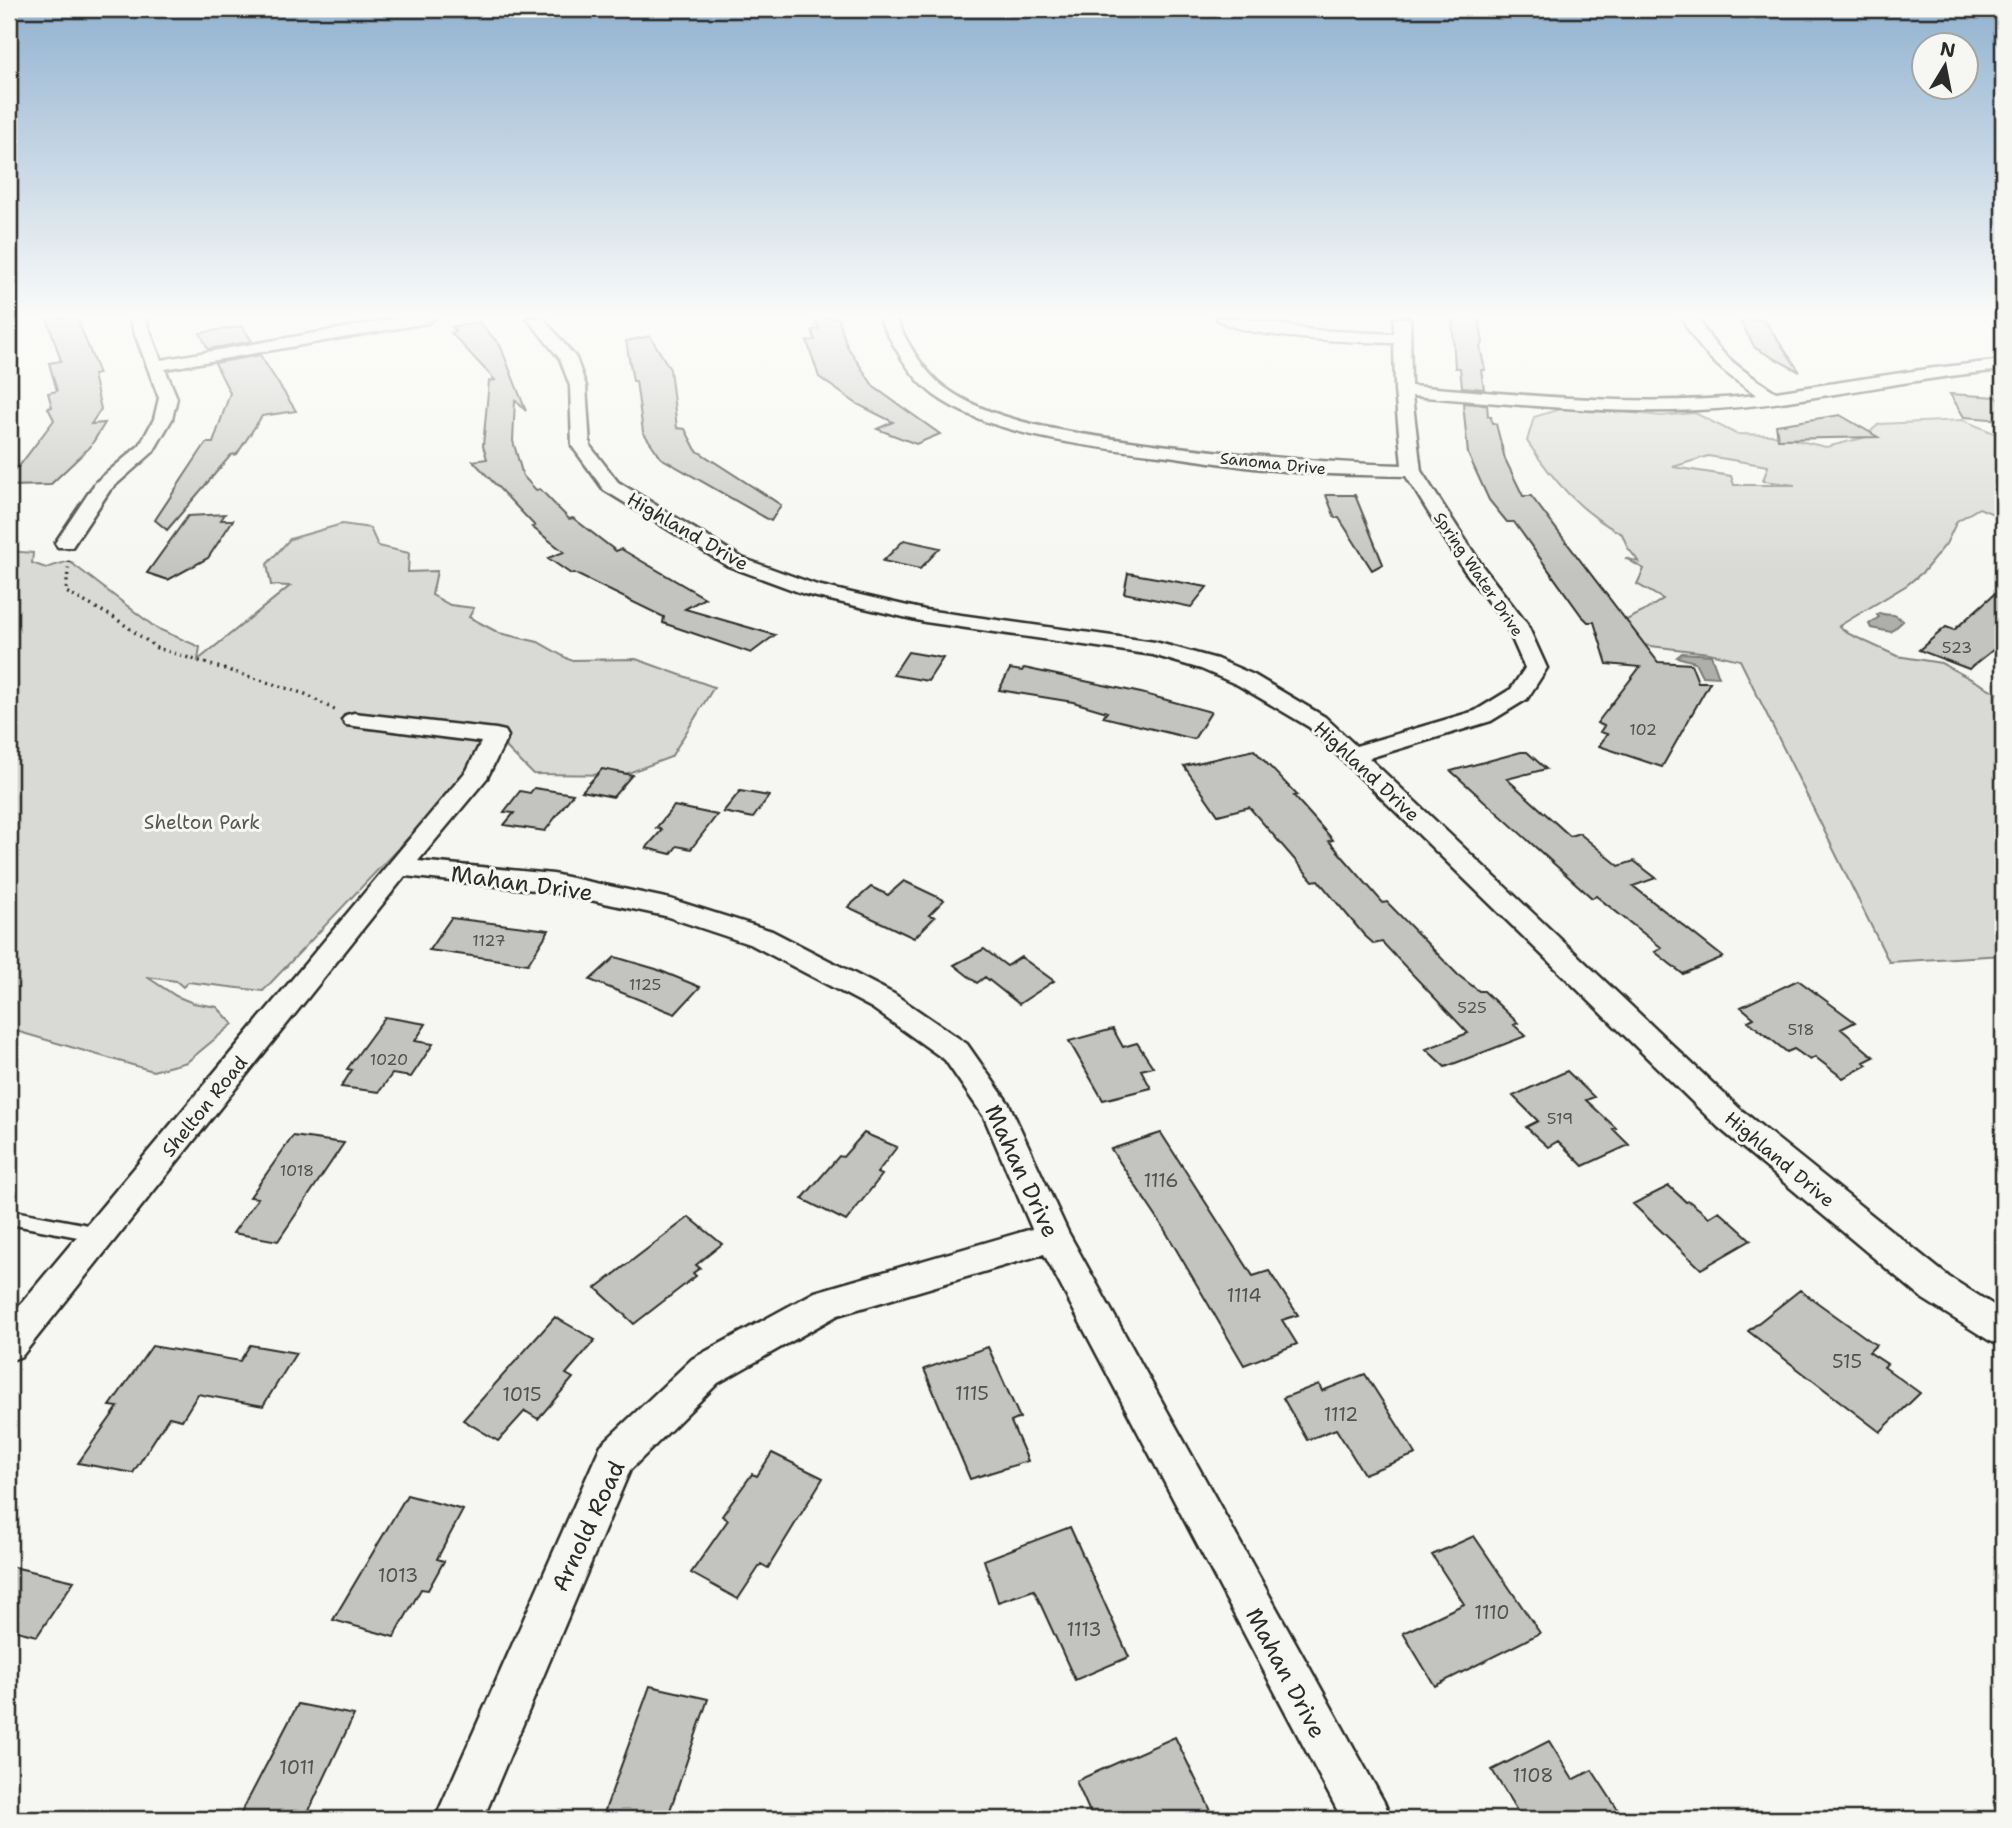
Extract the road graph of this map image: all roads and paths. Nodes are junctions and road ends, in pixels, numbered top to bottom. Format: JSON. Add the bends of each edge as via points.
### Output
{"nodes":[{"id":1,"x":167,"y":403,"type":"edge"},
{"id":2,"x":579,"y":403,"type":"edge"},
{"id":3,"x":964,"y":403,"type":"edge"},
{"id":4,"x":1404,"y":403,"type":"edge"},
{"id":5,"x":1581,"y":403,"type":"edge"},
{"id":6,"x":1720,"y":403,"type":"edge"},
{"id":7,"x":1412,"y":471,"type":"junction"},
{"id":8,"x":67,"y":552,"type":"joint"},
{"id":9,"x":354,"y":720,"type":"joint"},
{"id":10,"x":1353,"y":755,"type":"junction"},
{"id":11,"x":398,"y":867,"type":"junction"},
{"id":12,"x":9,"y":1217,"type":"edge"},
{"id":13,"x":100,"y":1235,"type":"junction"},
{"id":14,"x":1053,"y":1237,"type":"junction"},
{"id":15,"x":2003,"y":1330,"type":"edge"},
{"id":16,"x":9,"y":1345,"type":"edge"},
{"id":17,"x":459,"y":1819,"type":"edge"},
{"id":18,"x":1367,"y":1819,"type":"edge"}],
"edges":[{"from":1,"to":8,"type":"street","via":[[147,447],[103,486]]},
{"from":2,"to":10,"type":"street","name":"Highland Drive","via":[[581,446],[611,486],[735,562],[811,590],[925,616],[1155,649],[1209,664],[1247,680],[1317,722]]},
{"from":3,"to":7,"type":"street","name":"Sanoma Drive","via":[[1051,432],[1111,444],[1310,468]]},
{"from":4,"to":7,"type":"street","name":"Spring Water Drive"},
{"from":5,"to":6,"type":"street","via":[[1630,407]]},
{"from":7,"to":10,"type":"street","name":"Spring Water Drive","via":[[1474,570],[1516,624],[1536,668],[1519,694],[1483,716]]},
{"from":8,"to":9,"type":"path","via":[[66,592],[115,618],[157,649],[305,694]]},
{"from":9,"to":11,"type":"street","name":"Shelton Road","via":[[496,736],[478,773]]},
{"from":10,"to":15,"type":"street","name":"Highland Drive","via":[[1728,1118],[1936,1288]]},
{"from":11,"to":13,"type":"street","name":"Shelton Road"},
{"from":11,"to":14,"type":"street","name":"Mahan Drive","via":[[553,883],[670,908],[762,938],[883,1001],[956,1052],[999,1113]]},
{"from":12,"to":13,"type":"lane"},
{"from":13,"to":16,"type":"street","name":"Shelton Road"},
{"from":14,"to":17,"type":"street","name":"Arnold Road","via":[[828,1303],[705,1371],[615,1458]]},
{"from":14,"to":18,"type":"street","name":"Mahan Drive"}]}
